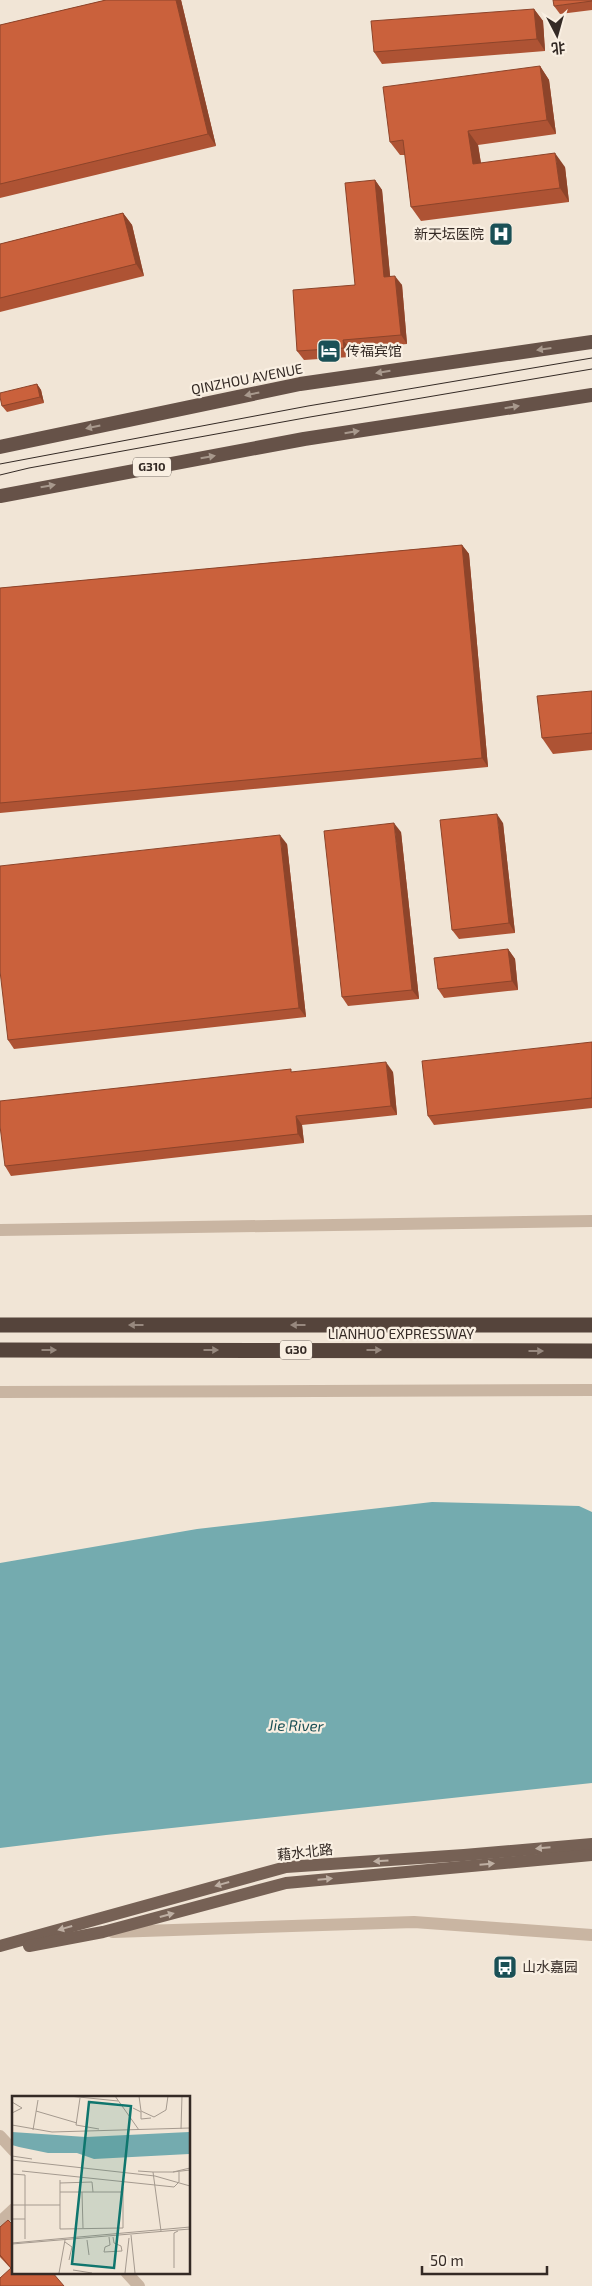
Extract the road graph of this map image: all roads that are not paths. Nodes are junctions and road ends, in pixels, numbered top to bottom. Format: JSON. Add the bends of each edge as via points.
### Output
{"nodes":[{"id":1,"x":592,"y":342,"type":"edge"},
{"id":2,"x":592,"y":395,"type":"edge"},
{"id":3,"x":0,"y":447,"type":"edge"},
{"id":4,"x":0,"y":496,"type":"edge"},
{"id":5,"x":592,"y":1221,"type":"edge"},
{"id":6,"x":0,"y":1230,"type":"edge"},
{"id":7,"x":0,"y":1325,"type":"edge"},
{"id":8,"x":592,"y":1326,"type":"edge"},
{"id":9,"x":0,"y":1350,"type":"edge"},
{"id":10,"x":592,"y":1351,"type":"edge"},
{"id":11,"x":592,"y":1390,"type":"edge"},
{"id":12,"x":0,"y":1392,"type":"edge"},
{"id":13,"x":592,"y":1844,"type":"edge"},
{"id":14,"x":592,"y":1855,"type":"edge"},
{"id":15,"x":103,"y":1932,"type":"junction"},
{"id":16,"x":592,"y":1935,"type":"edge"},
{"id":17,"x":0,"y":1946,"type":"edge"},
{"id":18,"x":0,"y":1951,"type":"edge"},
{"id":19,"x":0,"y":2136,"type":"edge"},
{"id":20,"x":12,"y":2148,"type":"edge"},
{"id":21,"x":12,"y":2211,"type":"edge"},
{"id":22,"x":0,"y":2222,"type":"edge"},
{"id":23,"x":128,"y":2274,"type":"edge"},
{"id":24,"x":139,"y":2286,"type":"edge"}],
"edges":[{"from":1,"to":3,"type":"highway","name":"QINZHOU AVENUE","one_way":true,"via":[[300,384]]},
{"from":4,"to":2,"type":"highway","number":"G310","one_way":true,"via":[[304,439]]},
{"from":5,"to":6,"type":"street"},
{"from":8,"to":7,"type":"highway","name":"LIANHUO EXPRESSWAY","number":"G30","one_way":true},
{"from":9,"to":10,"type":"highway","name":"LIANHUO EXPRESSWAY","number":"G30","one_way":true},
{"from":11,"to":12,"type":"street"},
{"from":13,"to":17,"type":"main road","name":"藉水北路","one_way":true,"via":[[286,1867]]},
{"from":15,"to":14,"type":"main road","name":"藉水北路","one_way":true,"via":[[286,1883]]},
{"from":15,"to":16,"type":"street","via":[[414,1922]]},
{"from":15,"to":18,"type":"main road","name":"藉水北路"},
{"from":19,"to":20,"type":"street"},
{"from":21,"to":22,"type":"street"},
{"from":23,"to":24,"type":"street"}]}
